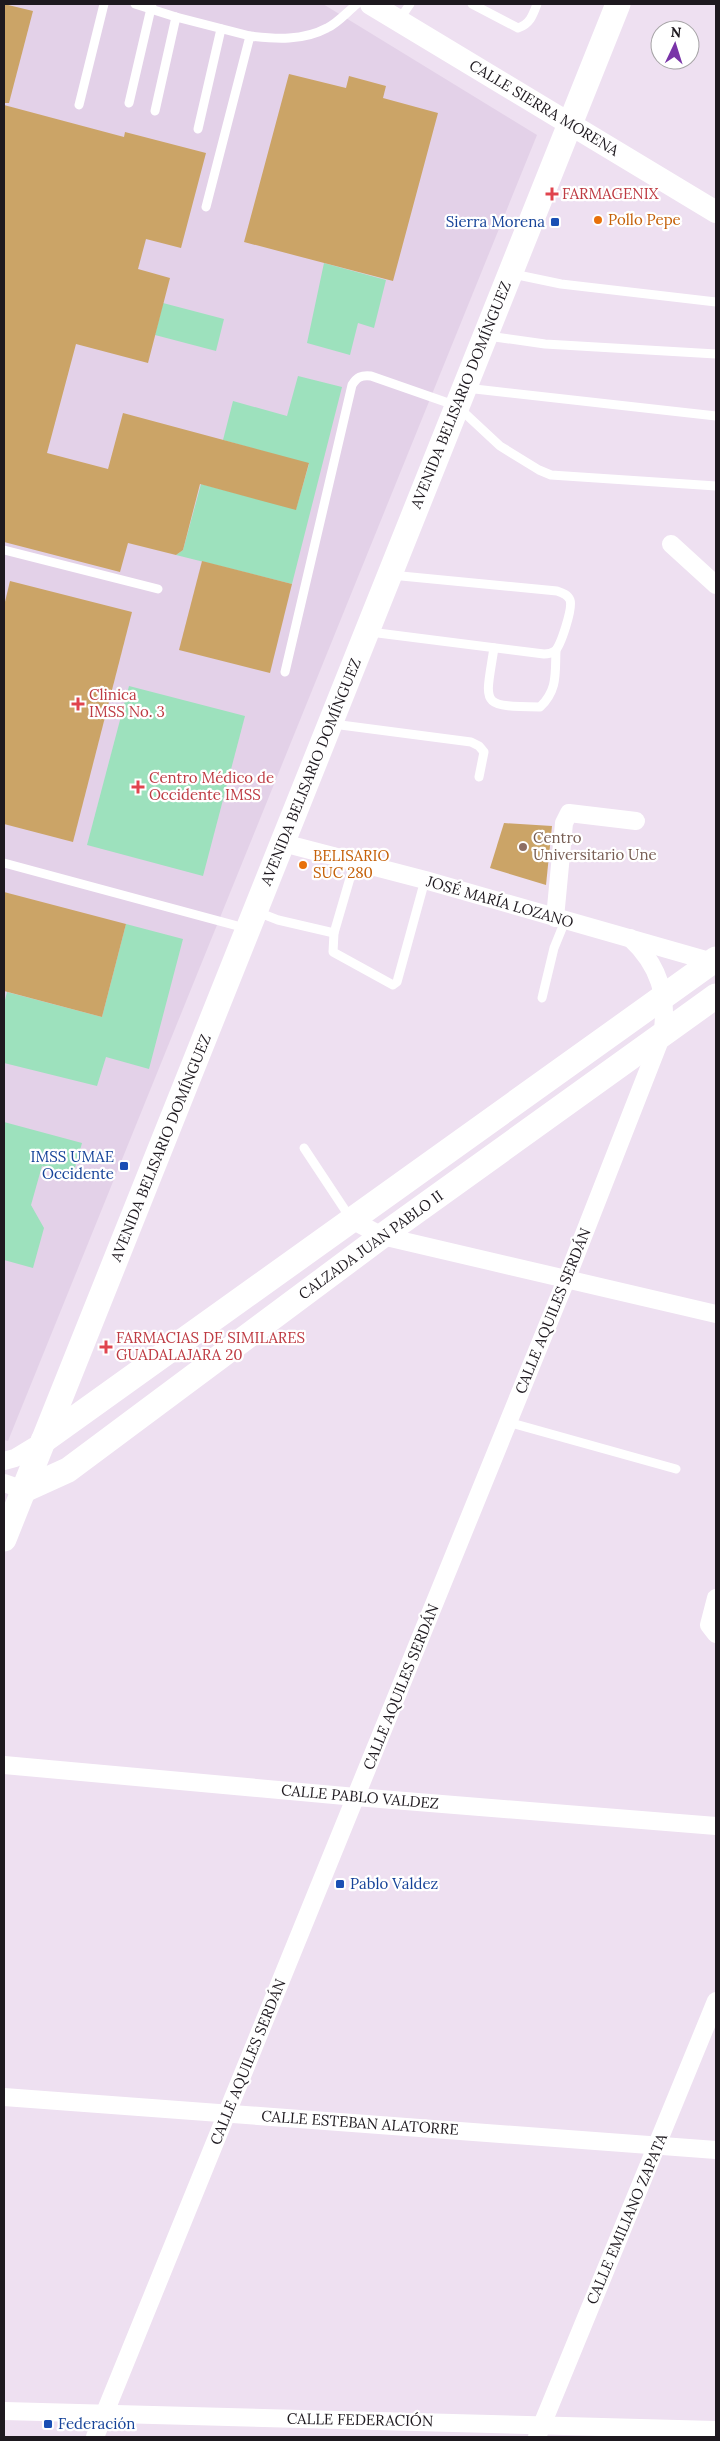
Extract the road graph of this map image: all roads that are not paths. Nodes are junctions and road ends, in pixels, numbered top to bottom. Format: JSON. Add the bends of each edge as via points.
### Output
{"nodes":[{"id":1,"x":104,"y":4,"type":"edge"},
{"id":2,"x":134,"y":4,"type":"edge"},
{"id":3,"x":357,"y":4,"type":"edge"},
{"id":4,"x":371,"y":4,"type":"edge"},
{"id":5,"x":472,"y":4,"type":"edge"},
{"id":6,"x":537,"y":4,"type":"edge"},
{"id":7,"x":618,"y":4,"type":"edge"},
{"id":8,"x":152,"y":6,"type":"edge"},
{"id":9,"x":404,"y":12,"type":"edge"},
{"id":10,"x":176,"y":16,"type":"junction"},
{"id":11,"x":221,"y":29,"type":"junction"},
{"id":12,"x":250,"y":36,"type":"junction"},
{"id":13,"x":129,"y":103,"type":"dead end"},
{"id":14,"x":79,"y":105,"type":"dead end"},
{"id":15,"x":155,"y":111,"type":"dead end"},
{"id":16,"x":570,"y":124,"type":"junction"},
{"id":17,"x":198,"y":129,"type":"dead end"},
{"id":18,"x":206,"y":206,"type":"dead end"},
{"id":19,"x":716,"y":212,"type":"edge"},
{"id":20,"x":510,"y":273,"type":"junction"},
{"id":21,"x":716,"y":302,"type":"edge"},
{"id":22,"x":486,"y":335,"type":"junction"},
{"id":23,"x":716,"y":354,"type":"edge"},
{"id":24,"x":461,"y":397,"type":"junction"},
{"id":25,"x":716,"y":416,"type":"edge"},
{"id":26,"x":716,"y":486,"type":"edge"},
{"id":27,"x":671,"y":544,"type":"dead end"},
{"id":28,"x":4,"y":550,"type":"edge"},
{"id":29,"x":390,"y":575,"type":"junction"},
{"id":30,"x":716,"y":585,"type":"edge"},
{"id":31,"x":158,"y":589,"type":"dead end"},
{"id":32,"x":367,"y":632,"type":"junction"},
{"id":33,"x":494,"y":648,"type":"junction"},
{"id":34,"x":556,"y":650,"type":"junction"},
{"id":35,"x":285,"y":672,"type":"dead end"},
{"id":36,"x":330,"y":724,"type":"junction"},
{"id":37,"x":479,"y":777,"type":"dead end"},
{"id":38,"x":636,"y":821,"type":"dead end"},
{"id":39,"x":283,"y":843,"type":"junction"},
{"id":40,"x":355,"y":861,"type":"junction"},
{"id":41,"x":4,"y":863,"type":"edge"},
{"id":42,"x":425,"y":880,"type":"junction"},
{"id":43,"x":560,"y":919,"type":"junction"},
{"id":44,"x":252,"y":920,"type":"junction"},
{"id":45,"x":334,"y":933,"type":"junction"},
{"id":46,"x":630,"y":938,"type":"junction"},
{"id":47,"x":715,"y":961,"type":"edge"},
{"id":48,"x":664,"y":996,"type":"junction"},
{"id":49,"x":716,"y":996,"type":"edge"},
{"id":50,"x":542,"y":998,"type":"dead end"},
{"id":51,"x":662,"y":1035,"type":"junction"},
{"id":52,"x":304,"y":1148,"type":"dead end"},
{"id":53,"x":352,"y":1220,"type":"junction"},
{"id":54,"x":382,"y":1236,"type":"junction"},
{"id":55,"x":566,"y":1280,"type":"junction"},
{"id":56,"x":716,"y":1314,"type":"edge"},
{"id":57,"x":508,"y":1422,"type":"junction"},
{"id":58,"x":44,"y":1441,"type":"junction"},
{"id":59,"x":4,"y":1462,"type":"edge"},
{"id":60,"x":676,"y":1469,"type":"dead end"},
{"id":61,"x":14,"y":1486,"type":"edge"},
{"id":62,"x":4,"y":1539,"type":"edge"},
{"id":63,"x":716,"y":1598,"type":"edge"},
{"id":64,"x":716,"y":1634,"type":"edge"},
{"id":65,"x":4,"y":1764,"type":"edge"},
{"id":66,"x":356,"y":1797,"type":"junction"},
{"id":67,"x":716,"y":1826,"type":"edge"},
{"id":68,"x":716,"y":2001,"type":"edge"},
{"id":69,"x":4,"y":2098,"type":"edge"},
{"id":70,"x":227,"y":2113,"type":"junction"},
{"id":71,"x":658,"y":2146,"type":"junction"},
{"id":72,"x":716,"y":2150,"type":"edge"},
{"id":73,"x":4,"y":2411,"type":"edge"},
{"id":74,"x":104,"y":2414,"type":"junction"},
{"id":75,"x":716,"y":2430,"type":"edge"},
{"id":76,"x":540,"y":2431,"type":"edge"},
{"id":77,"x":95,"y":2437,"type":"edge"}],
"edges":[{"from":1,"to":14,"type":"lane"},
{"from":2,"to":8,"type":"lane"},
{"from":3,"to":12,"type":"lane","via":[[327,28],[296,38]]},
{"from":4,"to":9,"type":"street","name":"CALLE SIERRA MORENA"},
{"from":5,"to":6,"type":"lane","via":[[518,28],[531,19]]},
{"from":7,"to":16,"type":"main road","name":"AVENIDA BELISARIO DOMÍNGUEZ"},
{"from":8,"to":10,"type":"lane"},
{"from":8,"to":13,"type":"lane"},
{"from":9,"to":16,"type":"street","name":"CALLE SIERRA MORENA"},
{"from":10,"to":11,"type":"lane"},
{"from":10,"to":15,"type":"lane"},
{"from":11,"to":12,"type":"lane"},
{"from":11,"to":17,"type":"lane"},
{"from":12,"to":18,"type":"lane"},
{"from":16,"to":19,"type":"street","name":"CALLE SIERRA MORENA"},
{"from":16,"to":20,"type":"main road","name":"AVENIDA BELISARIO DOMÍNGUEZ"},
{"from":20,"to":21,"type":"lane","via":[[561,284]]},
{"from":20,"to":22,"type":"main road","name":"AVENIDA BELISARIO DOMÍNGUEZ"},
{"from":22,"to":23,"type":"lane","via":[[545,344]]},
{"from":22,"to":24,"type":"main road","name":"AVENIDA BELISARIO DOMÍNGUEZ"},
{"from":24,"to":25,"type":"lane"},
{"from":24,"to":26,"type":"lane","via":[[500,446],[550,474]]},
{"from":24,"to":29,"type":"main road","name":"AVENIDA BELISARIO DOMÍNGUEZ"},
{"from":24,"to":35,"type":"lane","via":[[363,375],[352,385]]},
{"from":27,"to":30,"type":"street"},
{"from":28,"to":31,"type":"lane"},
{"from":29,"to":32,"type":"main road","name":"AVENIDA BELISARIO DOMÍNGUEZ"},
{"from":29,"to":34,"type":"lane","via":[[566,594],[570,610]]},
{"from":32,"to":33,"type":"lane"},
{"from":32,"to":36,"type":"main road","name":"AVENIDA BELISARIO DOMÍNGUEZ"},
{"from":33,"to":34,"type":"lane","via":[[544,654]]},
{"from":33,"to":34,"type":"lane","via":[[487,689],[488,697],[501,706],[540,707],[549,698],[554,686]]},
{"from":36,"to":37,"type":"lane","via":[[471,742],[484,752]]},
{"from":36,"to":39,"type":"main road","name":"AVENIDA BELISARIO DOMÍNGUEZ"},
{"from":38,"to":43,"type":"street","via":[[568,813],[564,823]]},
{"from":39,"to":40,"type":"street","name":"JOSÉ MARÍA LOZANO"},
{"from":39,"to":44,"type":"main road","name":"AVENIDA BELISARIO DOMÍNGUEZ"},
{"from":40,"to":42,"type":"street","name":"JOSÉ MARÍA LOZANO"},
{"from":40,"to":45,"type":"lane"},
{"from":41,"to":44,"type":"lane"},
{"from":42,"to":43,"type":"street","name":"JOSÉ MARÍA LOZANO"},
{"from":42,"to":45,"type":"lane","via":[[397,982],[392,985],[333,952]]},
{"from":43,"to":46,"type":"street","name":"JOSÉ MARÍA LOZANO"},
{"from":43,"to":50,"type":"lane"},
{"from":44,"to":45,"type":"lane","via":[[278,920]]},
{"from":44,"to":58,"type":"main road","name":"AVENIDA BELISARIO DOMÍNGUEZ"},
{"from":46,"to":47,"type":"street","name":"JOSÉ MARÍA LOZANO"},
{"from":46,"to":48,"type":"street","name":"CALLE AQUILES SERDÁN","via":[[653,964]]},
{"from":47,"to":48,"type":"main road","name":"CALZADA JUAN PABLO II"},
{"from":48,"to":51,"type":"street","name":"CALLE AQUILES SERDÁN"},
{"from":48,"to":53,"type":"main road","name":"CALZADA JUAN PABLO II"},
{"from":49,"to":51,"type":"main road","name":"CALZADA JUAN PABLO II"},
{"from":51,"to":54,"type":"main road","name":"CALZADA JUAN PABLO II"},
{"from":51,"to":55,"type":"street","name":"CALLE AQUILES SERDÁN"},
{"from":52,"to":53,"type":"lane"},
{"from":53,"to":54,"type":"street"},
{"from":53,"to":58,"type":"main road","name":"CALZADA JUAN PABLO II"},
{"from":54,"to":55,"type":"street"},
{"from":54,"to":61,"type":"main road","name":"CALZADA JUAN PABLO II","via":[[68,1470]]},
{"from":55,"to":56,"type":"street"},
{"from":55,"to":57,"type":"street","name":"CALLE AQUILES SERDÁN"},
{"from":57,"to":60,"type":"lane"},
{"from":57,"to":66,"type":"street","name":"CALLE AQUILES SERDÁN"},
{"from":58,"to":59,"type":"street"},
{"from":58,"to":61,"type":"main road","name":"AVENIDA BELISARIO DOMÍNGUEZ"},
{"from":61,"to":62,"type":"main road","name":"AVENIDA BELISARIO DOMÍNGUEZ"},
{"from":63,"to":64,"type":"street","via":[[709,1625]]},
{"from":65,"to":66,"type":"street","name":"CALLE PABLO VALDEZ"},
{"from":66,"to":67,"type":"street","name":"CALLE PABLO VALDEZ"},
{"from":66,"to":70,"type":"street","name":"CALLE AQUILES SERDÁN"},
{"from":68,"to":71,"type":"street","name":"CALLE EMILIANO ZAPATA"},
{"from":69,"to":70,"type":"street","name":"CALLE ESTEBAN ALATORRE"},
{"from":70,"to":71,"type":"street","name":"CALLE ESTEBAN ALATORRE"},
{"from":70,"to":74,"type":"street","name":"CALLE AQUILES SERDÁN"},
{"from":71,"to":72,"type":"street","name":"CALLE ESTEBAN ALATORRE"},
{"from":71,"to":76,"type":"street","name":"CALLE EMILIANO ZAPATA"},
{"from":73,"to":74,"type":"street","name":"CALLE FEDERACIÓN"},
{"from":74,"to":76,"type":"street","name":"CALLE FEDERACIÓN"},
{"from":74,"to":77,"type":"street","name":"CALLE AQUILES SERDÁN"},
{"from":75,"to":76,"type":"street","name":"CALLE FEDERACIÓN"}]}
